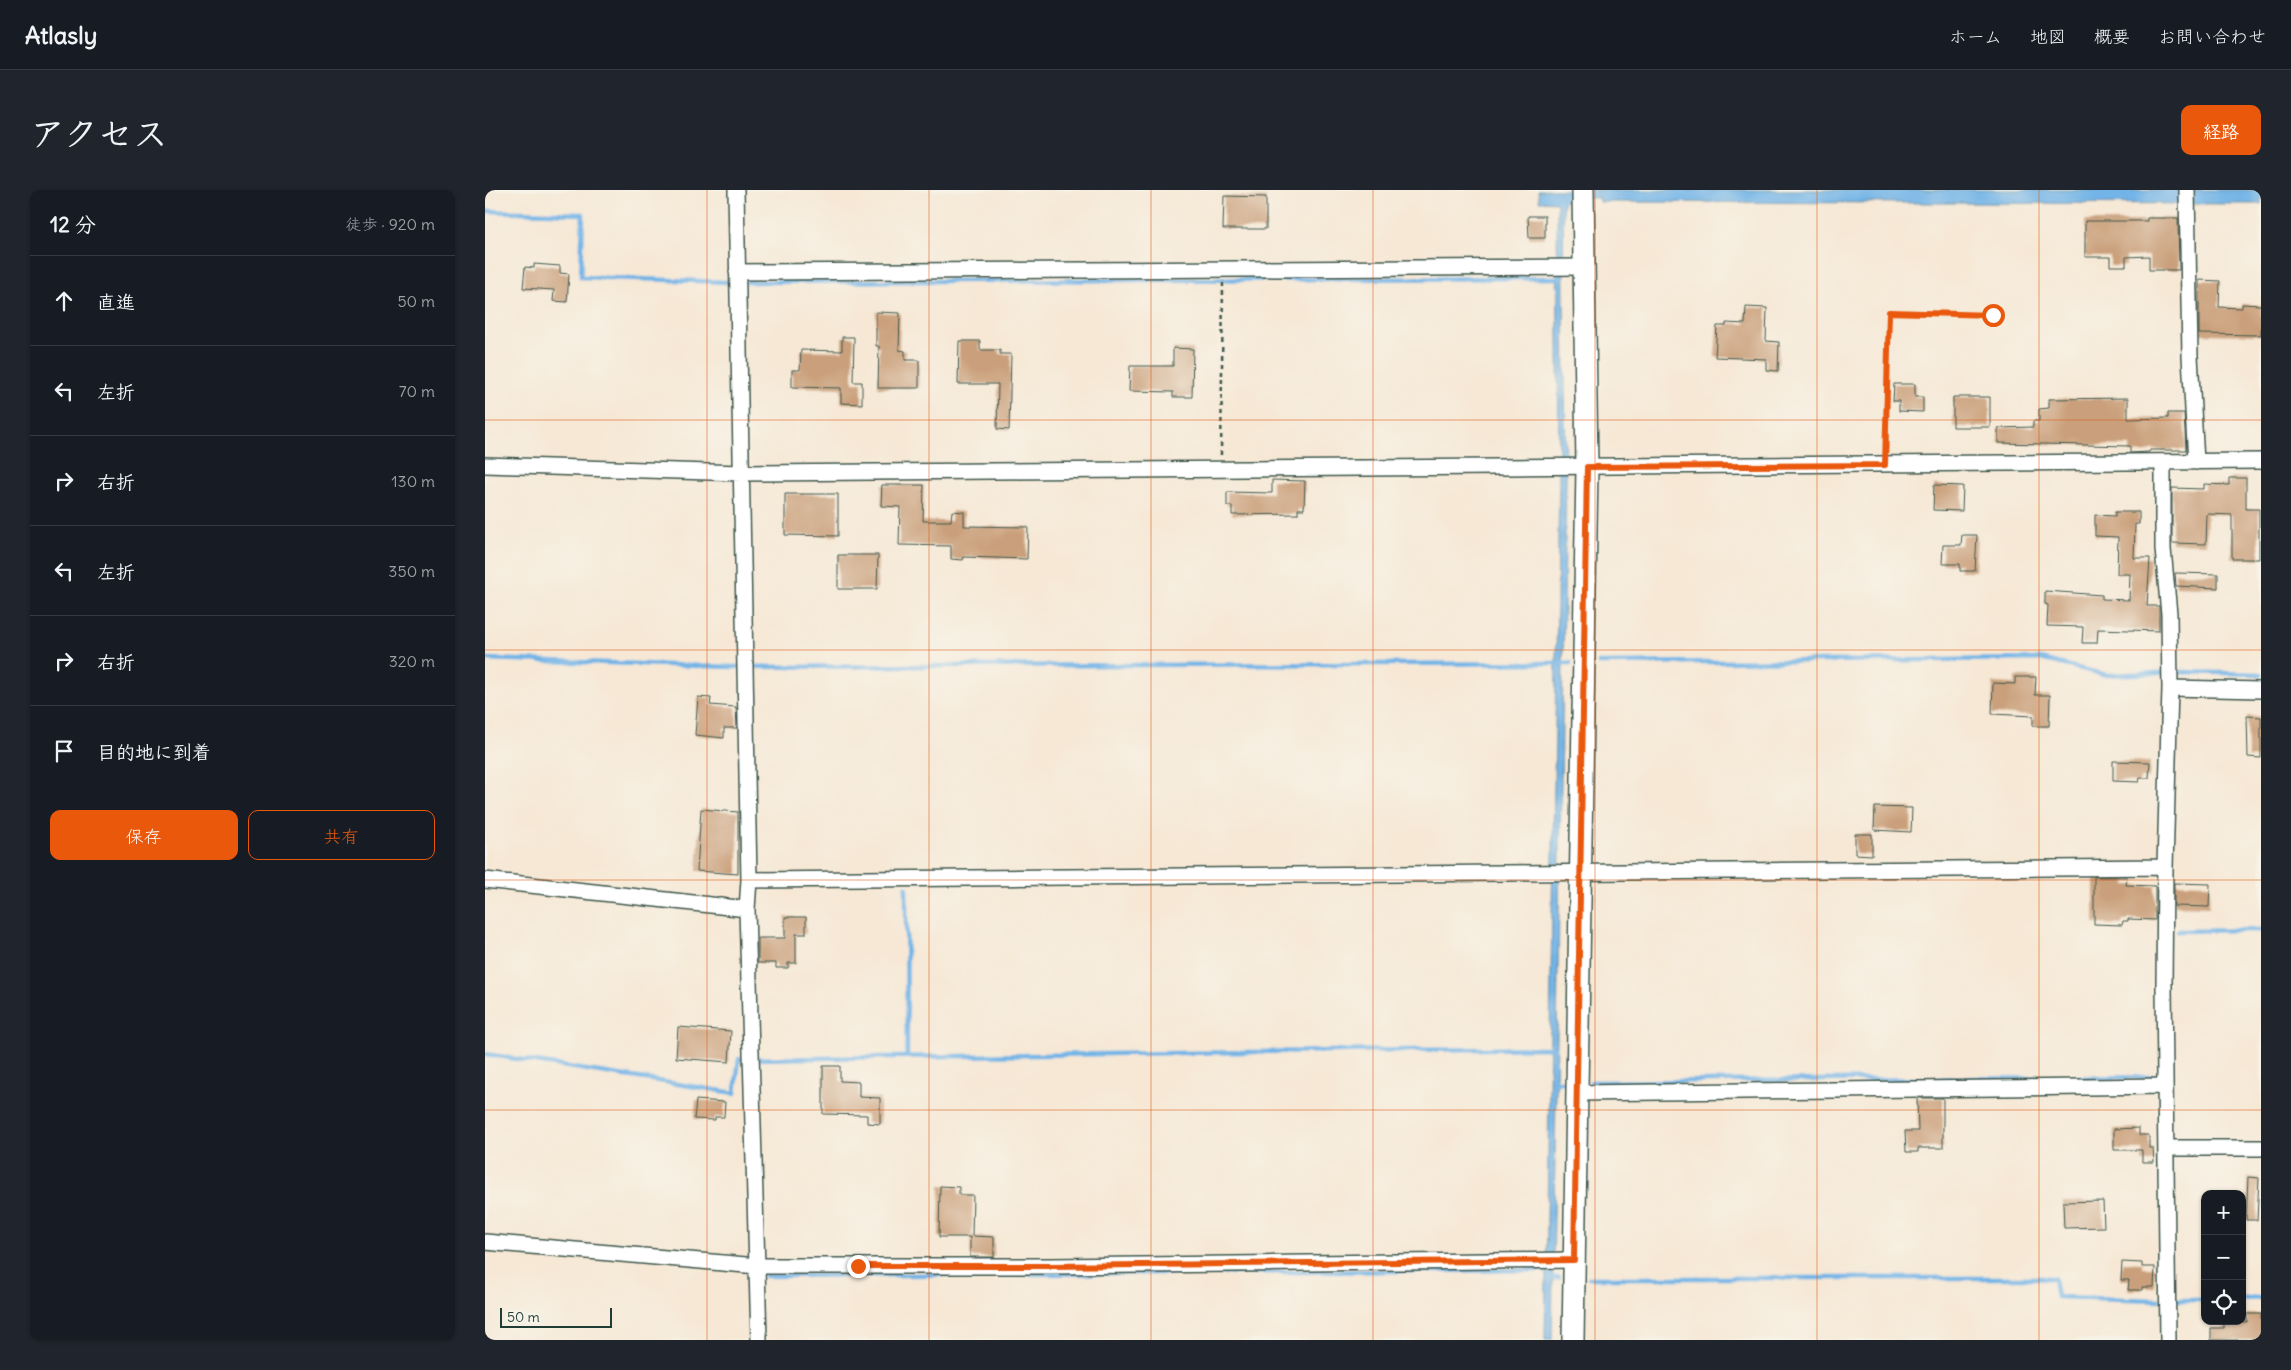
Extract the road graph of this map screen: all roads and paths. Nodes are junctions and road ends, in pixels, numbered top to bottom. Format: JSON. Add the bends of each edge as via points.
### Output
{"nodes":[{"id":1,"x":736,"y":190,"type":"edge"},
{"id":2,"x":2187,"y":190,"type":"edge"},
{"id":3,"x":1584,"y":195,"type":"edge"},
{"id":4,"x":1569,"y":267,"type":"junction"},
{"id":5,"x":737,"y":272,"type":"junction"},
{"id":6,"x":1223,"y":288,"type":"dead end"},
{"id":7,"x":1993,"y":315,"type":"dead end"},
{"id":8,"x":2261,"y":461,"type":"edge"},
{"id":9,"x":2196,"y":462,"type":"junction"},
{"id":10,"x":2163,"y":463,"type":"junction"},
{"id":11,"x":485,"y":465,"type":"edge"},
{"id":12,"x":1885,"y":465,"type":"junction"},
{"id":13,"x":1571,"y":467,"type":"junction"},
{"id":14,"x":1221,"y":469,"type":"junction"},
{"id":15,"x":741,"y":473,"type":"junction"},
{"id":16,"x":2170,"y":678,"type":"junction"},
{"id":17,"x":2261,"y":690,"type":"edge"},
{"id":18,"x":2165,"y":867,"type":"junction"},
{"id":19,"x":1564,"y":872,"type":"junction"},
{"id":20,"x":485,"y":880,"type":"edge"},
{"id":21,"x":749,"y":880,"type":"junction"},
{"id":22,"x":747,"y":909,"type":"junction"},
{"id":23,"x":2165,"y":1086,"type":"junction"},
{"id":24,"x":1577,"y":1093,"type":"junction"},
{"id":25,"x":2168,"y":1148,"type":"junction"},
{"id":26,"x":2261,"y":1148,"type":"edge"},
{"id":27,"x":485,"y":1242,"type":"edge"},
{"id":28,"x":1566,"y":1260,"type":"junction"},
{"id":29,"x":757,"y":1266,"type":"junction"},
{"id":30,"x":759,"y":1340,"type":"edge"},
{"id":31,"x":1573,"y":1340,"type":"edge"},
{"id":32,"x":2168,"y":1340,"type":"edge"}],
"edges":[{"from":1,"to":5,"type":"street"},
{"from":2,"to":9,"type":"street"},
{"from":3,"to":4,"type":"street"},
{"from":4,"to":5,"type":"street"},
{"from":4,"to":13,"type":"street"},
{"from":5,"to":15,"type":"street"},
{"from":6,"to":14,"type":"path"},
{"from":7,"to":12,"type":"path","via":[[1889,312]]},
{"from":8,"to":9,"type":"street"},
{"from":9,"to":10,"type":"street"},
{"from":10,"to":12,"type":"street"},
{"from":10,"to":16,"type":"street","via":[[2163,549]]},
{"from":11,"to":15,"type":"street"},
{"from":12,"to":13,"type":"street"},
{"from":13,"to":14,"type":"street"},
{"from":13,"to":19,"type":"street"},
{"from":14,"to":15,"type":"street"},
{"from":15,"to":21,"type":"street"},
{"from":16,"to":17,"type":"street"},
{"from":16,"to":18,"type":"street"},
{"from":18,"to":19,"type":"street"},
{"from":18,"to":23,"type":"street"},
{"from":19,"to":21,"type":"street"},
{"from":19,"to":24,"type":"street"},
{"from":20,"to":22,"type":"street"},
{"from":21,"to":22,"type":"street"},
{"from":22,"to":29,"type":"street"},
{"from":23,"to":24,"type":"street"},
{"from":23,"to":25,"type":"street"},
{"from":24,"to":28,"type":"street"},
{"from":25,"to":26,"type":"street"},
{"from":25,"to":32,"type":"street"},
{"from":27,"to":29,"type":"street"},
{"from":28,"to":29,"type":"street"},
{"from":28,"to":31,"type":"street"},
{"from":29,"to":30,"type":"street"}]}
